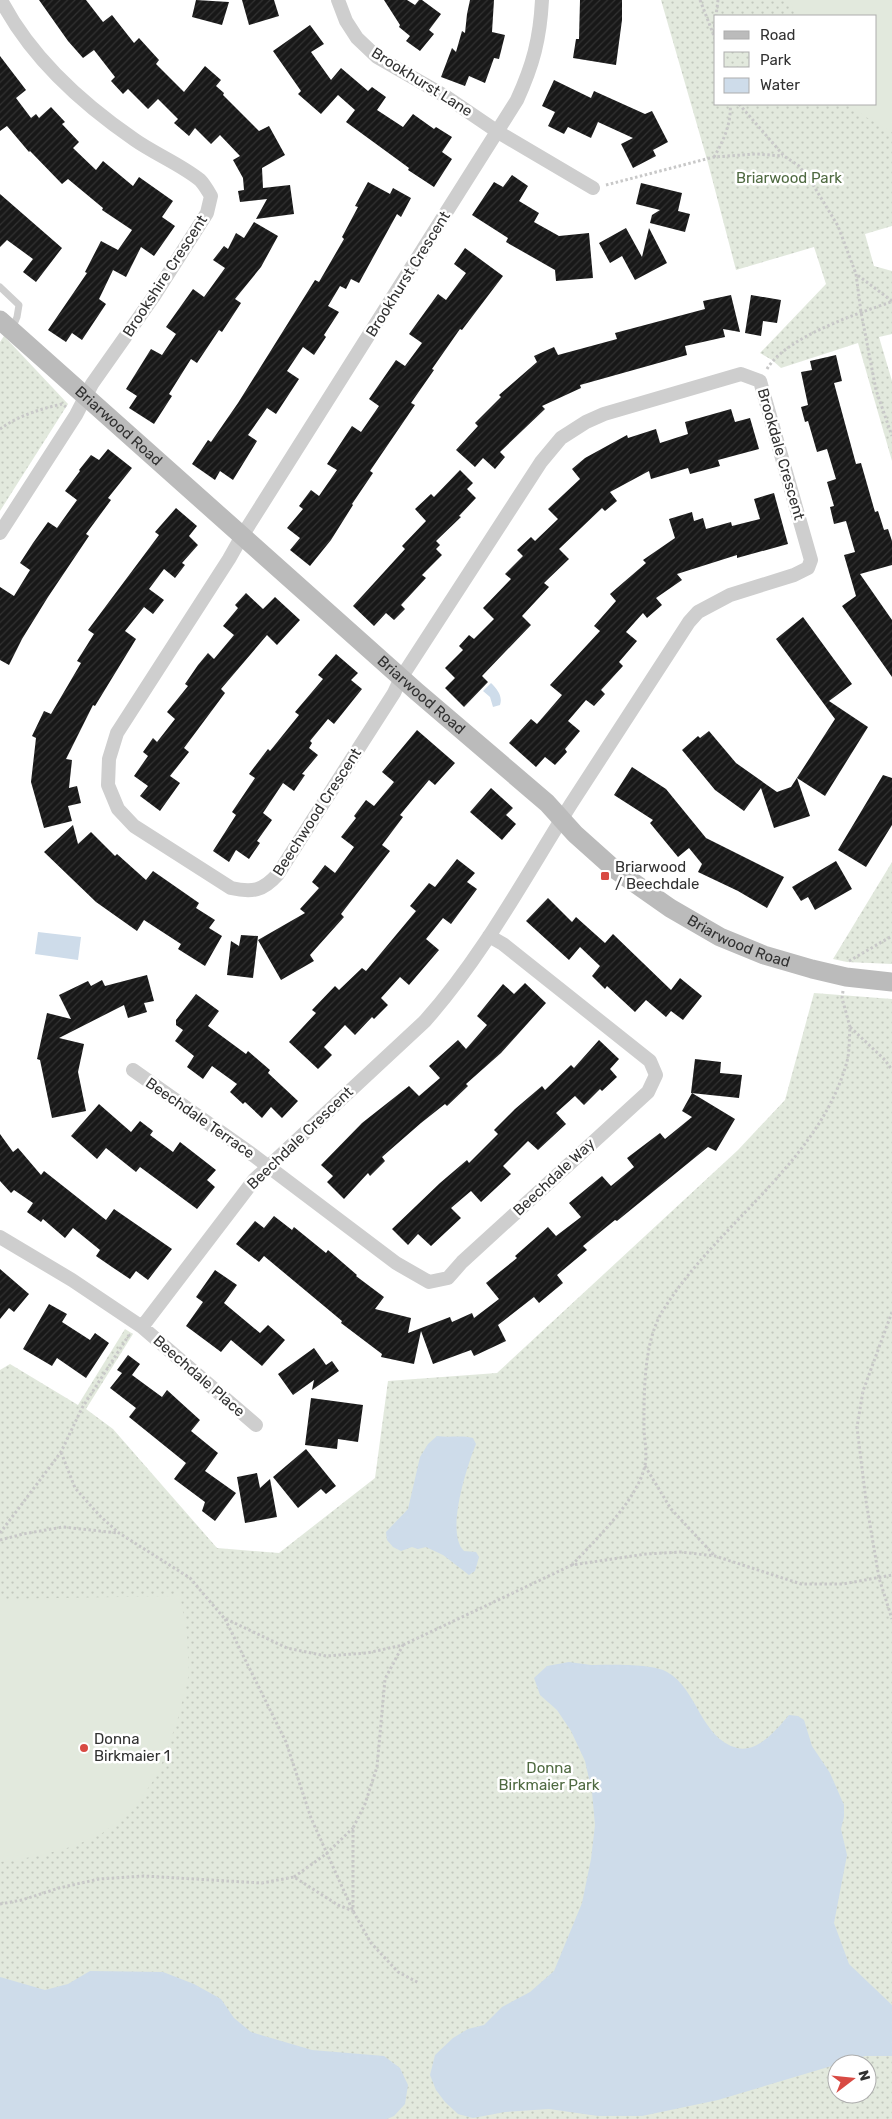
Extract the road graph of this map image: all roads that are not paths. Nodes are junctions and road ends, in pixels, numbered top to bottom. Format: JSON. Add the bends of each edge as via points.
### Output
{"nodes":[{"id":1,"x":1,"y":0,"type":"edge"},
{"id":2,"x":338,"y":0,"type":"edge"},
{"id":3,"x":542,"y":0,"type":"edge"},
{"id":4,"x":498,"y":132,"type":"junction"},
{"id":5,"x":593,"y":188,"type":"road end"},
{"id":6,"x":0,"y":286,"type":"edge"},
{"id":7,"x":6,"y":325,"type":"edge"},
{"id":8,"x":86,"y":398,"type":"junction"},
{"id":9,"x":0,"y":534,"type":"edge"},
{"id":10,"x":242,"y":536,"type":"junction"},
{"id":11,"x":401,"y":678,"type":"junction"},
{"id":12,"x":562,"y":820,"type":"junction"},
{"id":13,"x":489,"y":936,"type":"junction"},
{"id":14,"x":892,"y":982,"type":"edge"},
{"id":15,"x":133,"y":1070,"type":"dead end"},
{"id":16,"x":267,"y":1166,"type":"junction"},
{"id":17,"x":0,"y":1237,"type":"edge"},
{"id":18,"x":142,"y":1327,"type":"junction"},
{"id":19,"x":256,"y":1425,"type":"dead end"}],
"edges":[{"from":1,"to":8,"type":"street","name":"Brookshire Crescent","via":[[48,69],[134,140],[201,181],[211,196],[207,213],[92,384]]},
{"from":2,"to":4,"type":"street","name":"Brookhurst Lane","via":[[357,38],[377,57],[445,96]]},
{"from":3,"to":4,"type":"street","name":"Brookhurst Crescent","via":[[541,24],[531,69]]},
{"from":4,"to":5,"type":"street","name":"Brookhurst Lane"},
{"from":4,"to":10,"type":"street","name":"Brookhurst Crescent"},
{"from":6,"to":7,"type":"lane","via":[[19,305],[17,317]]},
{"from":7,"to":8,"type":"street","name":"Briarwood Road"},
{"from":8,"to":9,"type":"street"},
{"from":8,"to":10,"type":"street","name":"Briarwood Road"},
{"from":10,"to":11,"type":"street","name":"Briarwood Road"},
{"from":10,"to":11,"type":"street","name":"Beechwood Crescent","via":[[117,732],[109,759],[108,785],[118,810],[134,826],[230,888],[247,892],[258,890],[278,874]]},
{"from":11,"to":12,"type":"street","name":"Briarwood Road"},
{"from":11,"to":12,"type":"street","name":"Brookdale Crescent","via":[[541,462],[561,438],[604,414],[741,374],[760,381],[811,560],[808,568],[730,595],[698,612]]},
{"from":12,"to":13,"type":"street","name":"Beechdale Crescent"},
{"from":12,"to":14,"type":"street","name":"Briarwood Road","via":[[613,868],[670,908],[720,937],[764,955],[812,969]]},
{"from":13,"to":16,"type":"street","name":"Beechdale Crescent","via":[[449,994],[425,1021]]},
{"from":13,"to":16,"type":"street","name":"Beechdale Way","via":[[650,1061],[656,1075],[648,1092],[469,1255],[448,1278],[429,1282],[396,1263]]},
{"from":15,"to":16,"type":"street","name":"Beechdale Terrace"},
{"from":16,"to":18,"type":"street","name":"Beechdale Crescent"},
{"from":17,"to":18,"type":"street"},
{"from":18,"to":19,"type":"street","name":"Beechdale Place"}]}
